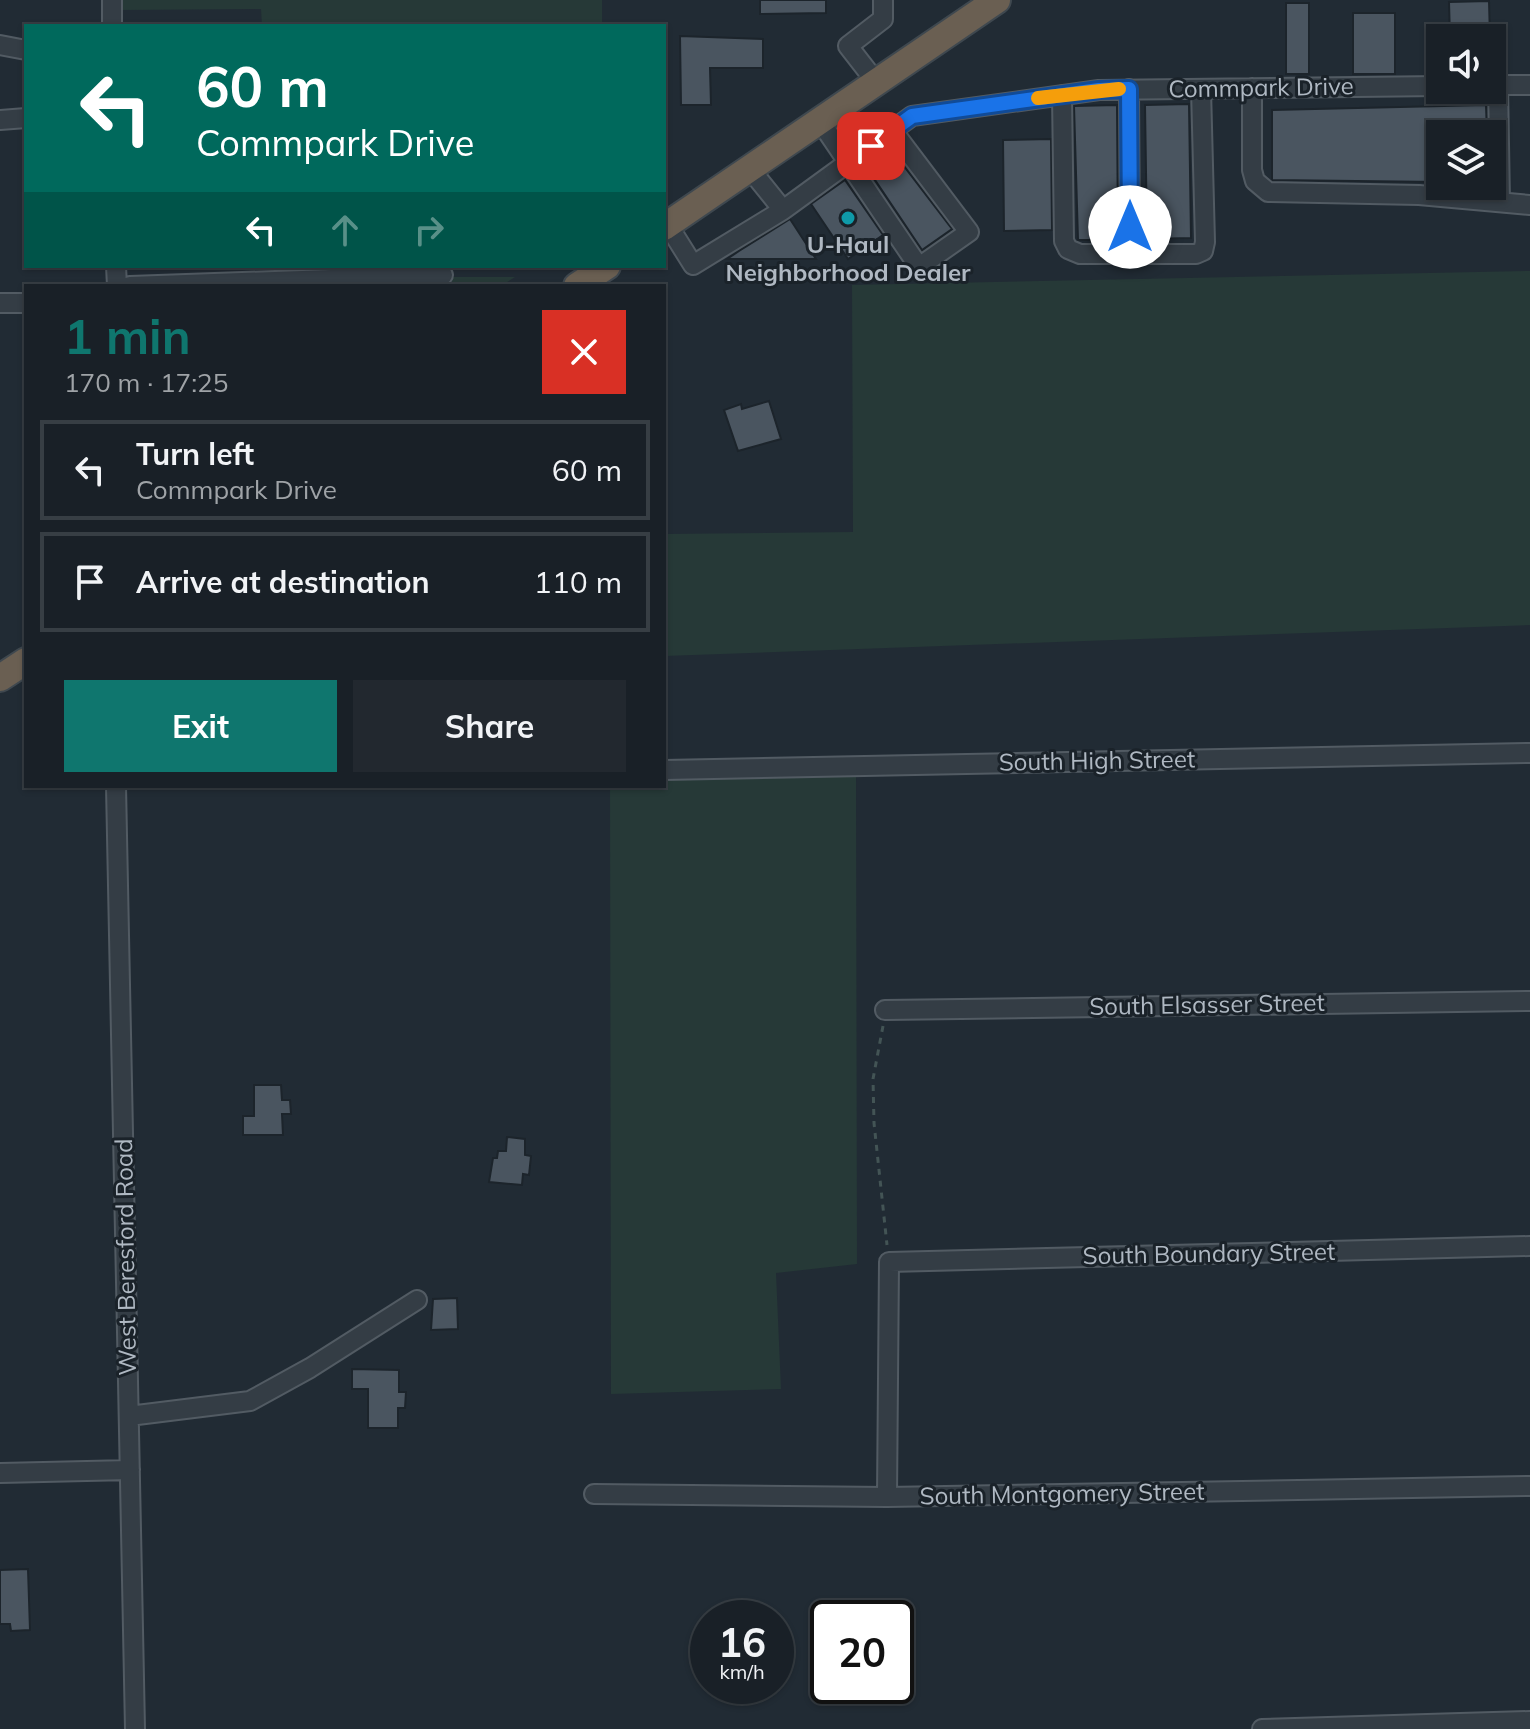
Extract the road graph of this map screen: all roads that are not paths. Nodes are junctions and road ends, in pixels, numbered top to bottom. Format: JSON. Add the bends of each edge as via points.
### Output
{"nodes":[{"id":1,"x":112,"y":0,"type":"edge"},
{"id":2,"x":883,"y":0,"type":"edge"},
{"id":3,"x":997,"y":0,"type":"edge"},
{"id":4,"x":112,"y":24,"type":"edge"},
{"id":5,"x":0,"y":45,"type":"edge"},
{"id":6,"x":24,"y":50,"type":"edge"},
{"id":7,"x":876,"y":82,"type":"junction"},
{"id":8,"x":1506,"y":85,"type":"edge"},
{"id":9,"x":1530,"y":85,"type":"edge"},
{"id":10,"x":1426,"y":86,"type":"edge"},
{"id":11,"x":1252,"y":88,"type":"junction"},
{"id":12,"x":1129,"y":89,"type":"junction"},
{"id":13,"x":1201,"y":89,"type":"junction"},
{"id":14,"x":1062,"y":95,"type":"junction"},
{"id":15,"x":1496,"y":104,"type":"edge"},
{"id":16,"x":24,"y":118,"type":"edge"},
{"id":17,"x":0,"y":120,"type":"edge"},
{"id":18,"x":820,"y":121,"type":"junction"},
{"id":19,"x":892,"y":130,"type":"junction"},
{"id":20,"x":849,"y":162,"type":"junction"},
{"id":21,"x":750,"y":169,"type":"junction"},
{"id":22,"x":1500,"y":202,"type":"junction"},
{"id":23,"x":1530,"y":205,"type":"edge"},
{"id":24,"x":783,"y":210,"type":"junction"},
{"id":25,"x":666,"y":226,"type":"edge"},
{"id":26,"x":1130,"y":254,"type":"junction"},
{"id":27,"x":604,"y":268,"type":"edge"},
{"id":28,"x":443,"y":275,"type":"dead end"},
{"id":29,"x":187,"y":284,"type":"edge"},
{"id":30,"x":580,"y":284,"type":"edge"},
{"id":31,"x":0,"y":303,"type":"edge"},
{"id":32,"x":24,"y":303,"type":"edge"},
{"id":33,"x":24,"y":662,"type":"edge"},
{"id":34,"x":0,"y":678,"type":"edge"},
{"id":35,"x":1530,"y":753,"type":"edge"},
{"id":36,"x":666,"y":770,"type":"edge"},
{"id":37,"x":116,"y":788,"type":"edge"},
{"id":38,"x":1530,"y":1001,"type":"edge"},
{"id":39,"x":885,"y":1010,"type":"road end"},
{"id":40,"x":1530,"y":1246,"type":"edge"},
{"id":41,"x":417,"y":1300,"type":"dead end"},
{"id":42,"x":129,"y":1416,"type":"junction"},
{"id":43,"x":130,"y":1470,"type":"junction"},
{"id":44,"x":0,"y":1473,"type":"edge"},
{"id":45,"x":1530,"y":1486,"type":"edge"},
{"id":46,"x":594,"y":1494,"type":"dead end"},
{"id":47,"x":887,"y":1497,"type":"junction"},
{"id":48,"x":1530,"y":1721,"type":"edge"},
{"id":49,"x":135,"y":1729,"type":"edge"},
{"id":50,"x":1262,"y":1729,"type":"edge"}],
"edges":[{"from":1,"to":4,"type":"street"},
{"from":2,"to":7,"type":"street","via":[[883,19],[848,46]]},
{"from":3,"to":7,"type":"highway"},
{"from":5,"to":6,"type":"street"},
{"from":7,"to":18,"type":"highway"},
{"from":8,"to":9,"type":"street"},
{"from":10,"to":11,"type":"street","name":"Commpark Drive"},
{"from":11,"to":13,"type":"street","name":"Commpark Drive"},
{"from":11,"to":22,"type":"street","via":[[1252,170],[1255,181],[1268,192]]},
{"from":12,"to":13,"type":"street","name":"Commpark Drive"},
{"from":12,"to":14,"type":"street","name":"Commpark Drive"},
{"from":12,"to":26,"type":"street"},
{"from":13,"to":26,"type":"street","via":[[1203,251]]},
{"from":14,"to":19,"type":"street","name":"Commpark Drive","via":[[912,116]]},
{"from":14,"to":26,"type":"street","via":[[1064,241],[1080,254]]},
{"from":15,"to":22,"type":"street"},
{"from":16,"to":17,"type":"street"},
{"from":18,"to":20,"type":"street"},
{"from":18,"to":21,"type":"highway"},
{"from":19,"to":20,"type":"street","name":"Commpark Drive"},
{"from":19,"to":20,"type":"street","via":[[969,232],[919,267]]},
{"from":20,"to":24,"type":"street","name":"Commpark Drive"},
{"from":21,"to":24,"type":"street"},
{"from":21,"to":25,"type":"highway"},
{"from":22,"to":23,"type":"street"},
{"from":24,"to":25,"type":"street","name":"Commpark Drive","via":[[693,265]]},
{"from":27,"to":30,"type":"highway"},
{"from":28,"to":29,"type":"street"},
{"from":31,"to":32,"type":"street"},
{"from":33,"to":34,"type":"highway"},
{"from":35,"to":36,"type":"street","name":"South High Street"},
{"from":37,"to":42,"type":"street","name":"West Beresford Road"},
{"from":38,"to":39,"type":"street","name":"South Elsasser Street"},
{"from":40,"to":47,"type":"street","name":"South Boundary Street","via":[[889,1262]]},
{"from":41,"to":42,"type":"street","via":[[250,1401]]},
{"from":42,"to":43,"type":"street","name":"West Beresford Road"},
{"from":43,"to":44,"type":"street"},
{"from":43,"to":49,"type":"street","name":"West Beresford Road"},
{"from":45,"to":47,"type":"street","name":"South Montgomery Street"},
{"from":46,"to":47,"type":"street","name":"South Montgomery Street"},
{"from":48,"to":50,"type":"street"}]}
